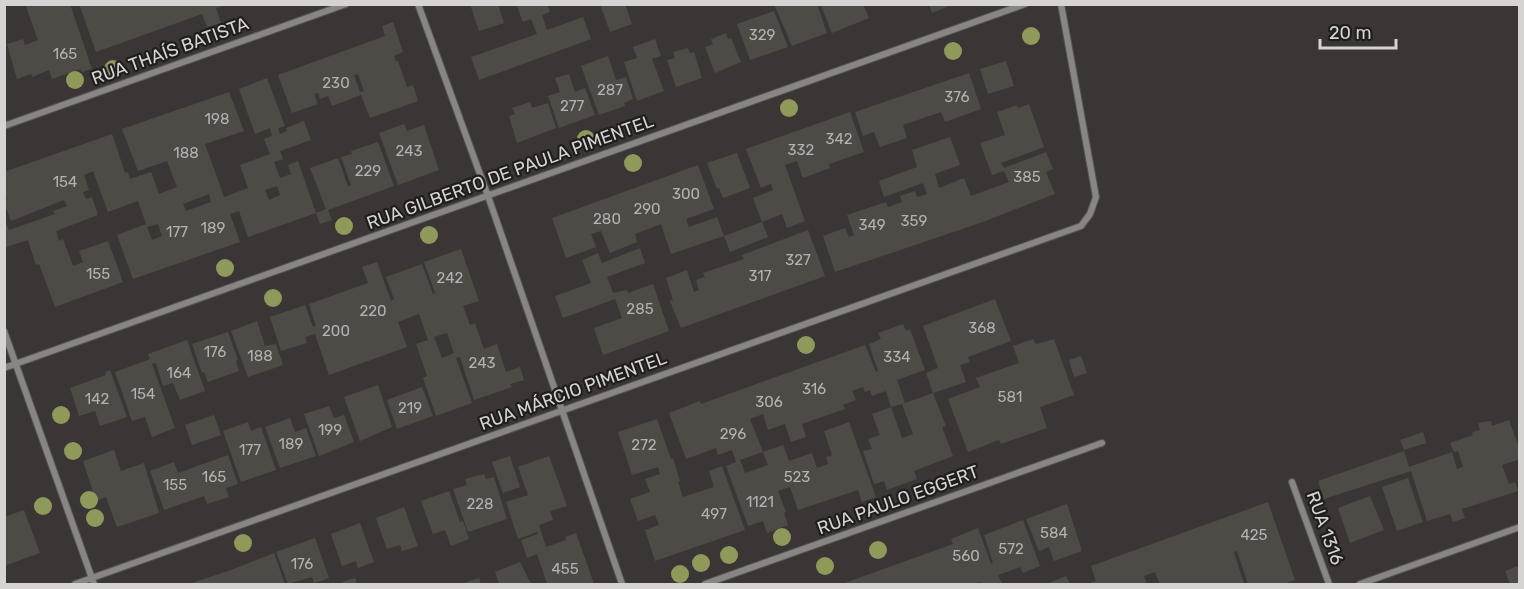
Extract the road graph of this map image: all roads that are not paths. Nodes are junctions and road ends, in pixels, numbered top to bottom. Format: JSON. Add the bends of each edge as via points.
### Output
{"nodes":[{"id":1,"x":346,"y":4,"type":"edge"},
{"id":2,"x":418,"y":4,"type":"edge"},
{"id":3,"x":1025,"y":4,"type":"edge"},
{"id":4,"x":1061,"y":4,"type":"edge"},
{"id":5,"x":4,"y":126,"type":"edge"},
{"id":6,"x":488,"y":196,"type":"junction"},
{"id":7,"x":4,"y":331,"type":"edge"},
{"id":8,"x":16,"y":364,"type":"junction"},
{"id":9,"x":4,"y":368,"type":"edge"},
{"id":10,"x":563,"y":411,"type":"junction"},
{"id":11,"x":1102,"y":443,"type":"dead end"},
{"id":12,"x":1292,"y":482,"type":"dead end"},
{"id":13,"x":1520,"y":527,"type":"edge"},
{"id":14,"x":92,"y":582,"type":"edge"},
{"id":15,"x":75,"y":585,"type":"edge"},
{"id":16,"x":622,"y":585,"type":"edge"},
{"id":17,"x":705,"y":585,"type":"edge"},
{"id":18,"x":1329,"y":585,"type":"edge"},
{"id":19,"x":1360,"y":585,"type":"edge"}],
"edges":[{"from":1,"to":5,"type":"street","name":"RUA THAÍS BATISTA"},
{"from":2,"to":6,"type":"street"},
{"from":3,"to":6,"type":"street","name":"RUA GILBERTO DE PAULA PIMENTEL"},
{"from":4,"to":10,"type":"street","name":"RUA MÁRCIO PIMENTEL","via":[[1096,197],[1082,226]]},
{"from":6,"to":8,"type":"street","name":"RUA GILBERTO DE PAULA PIMENTEL"},
{"from":6,"to":10,"type":"street"},
{"from":7,"to":8,"type":"street"},
{"from":8,"to":9,"type":"street","name":"RUA GILBERTO DE PAULA PIMENTEL"},
{"from":8,"to":14,"type":"street"},
{"from":10,"to":14,"type":"street","name":"RUA MÁRCIO PIMENTEL"},
{"from":10,"to":16,"type":"street"},
{"from":11,"to":17,"type":"street","name":"RUA PAULO EGGERT"},
{"from":12,"to":18,"type":"street","name":"RUA 1316"},
{"from":13,"to":19,"type":"street"},
{"from":14,"to":15,"type":"street","name":"RUA MÁRCIO PIMENTEL"}]}
